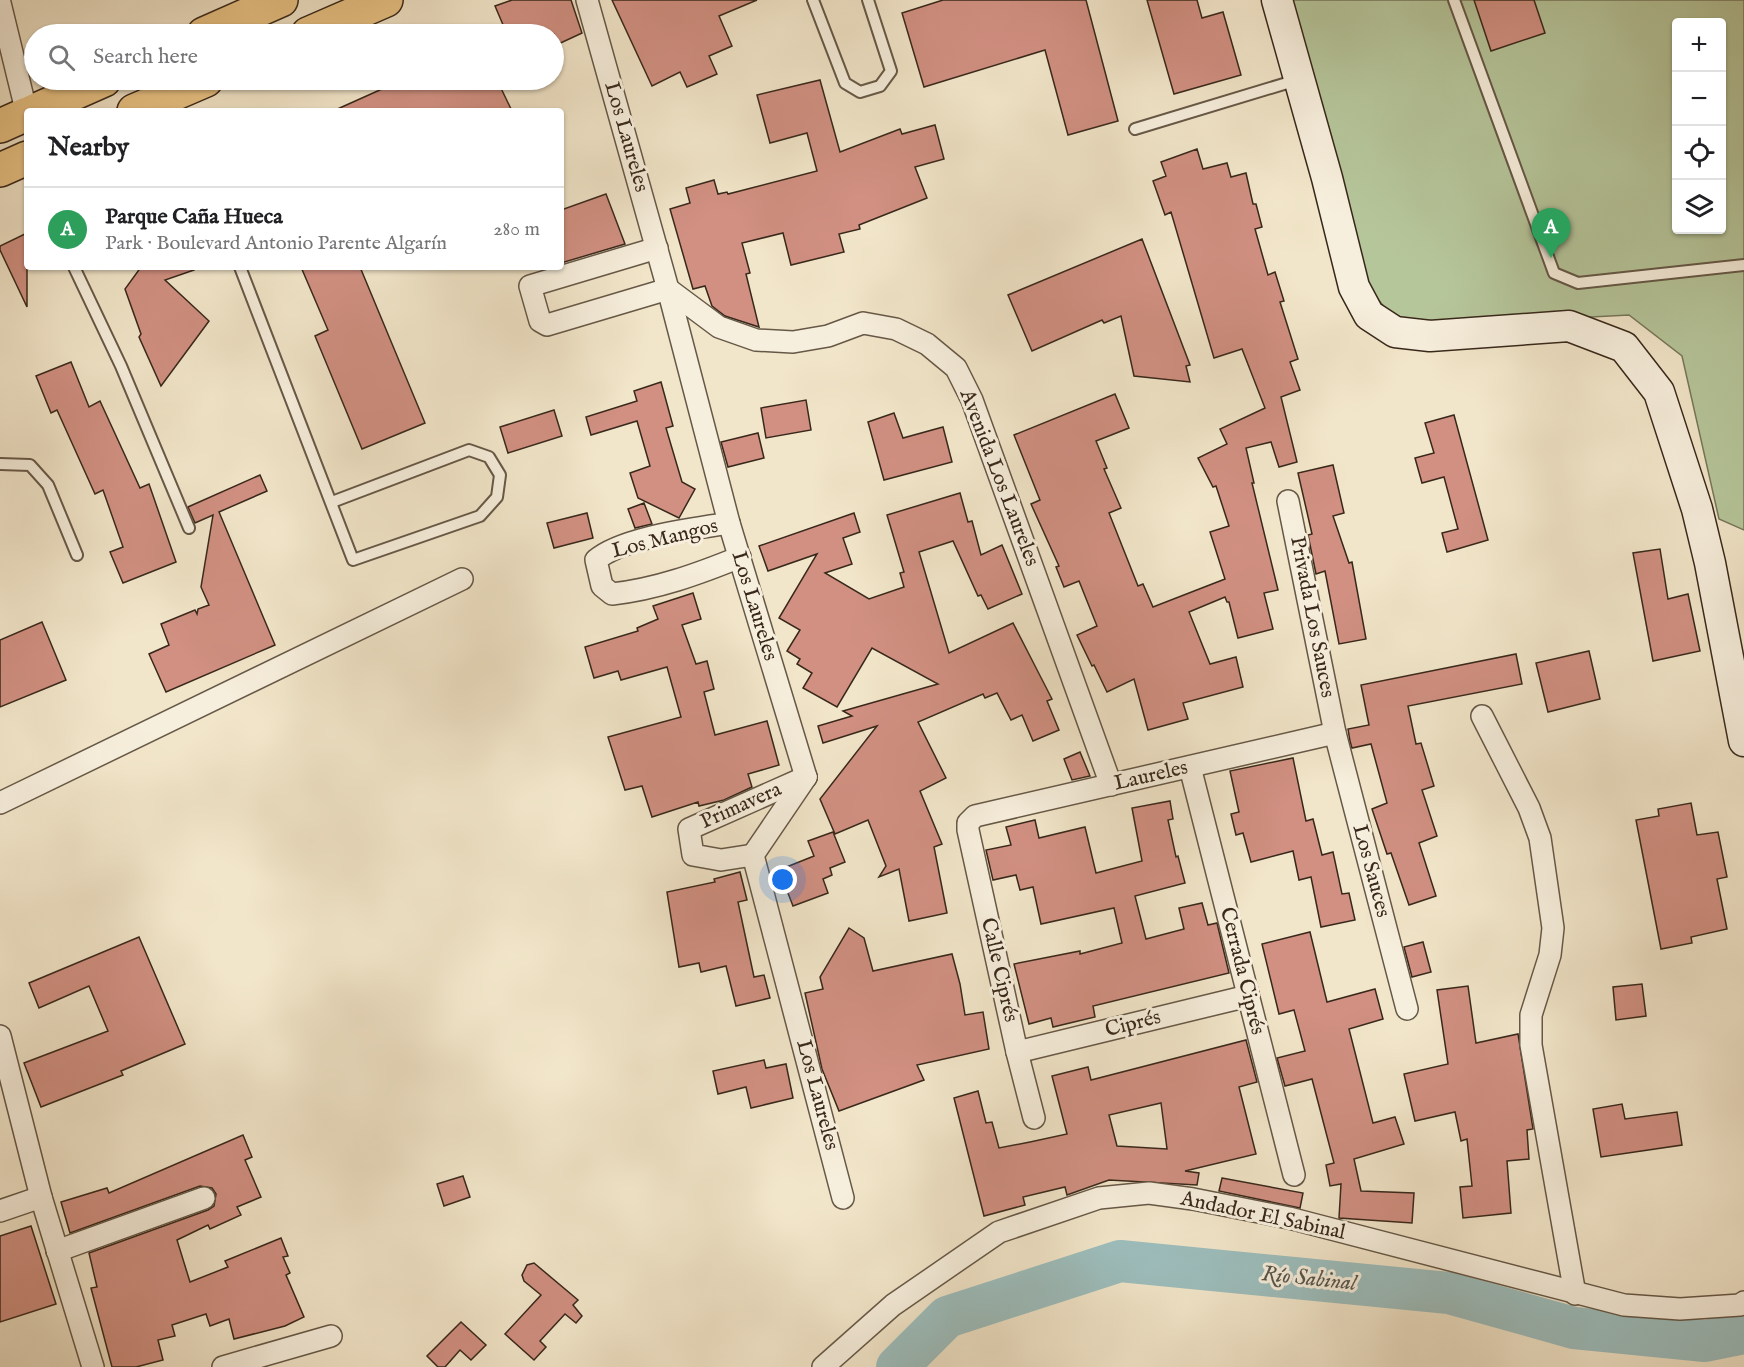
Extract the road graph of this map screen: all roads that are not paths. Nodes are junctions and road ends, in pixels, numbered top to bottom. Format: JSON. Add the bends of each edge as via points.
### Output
{"nodes":[{"id":1,"x":281,"y":0,"type":"edge"},
{"id":2,"x":386,"y":0,"type":"edge"},
{"id":3,"x":587,"y":0,"type":"edge"},
{"id":4,"x":813,"y":0,"type":"edge"},
{"id":5,"x":868,"y":0,"type":"edge"},
{"id":6,"x":1278,"y":0,"type":"edge"},
{"id":7,"x":1454,"y":0,"type":"edge"},
{"id":8,"x":0,"y":3,"type":"edge"},
{"id":9,"x":227,"y":24,"type":"edge"},
{"id":10,"x":331,"y":24,"type":"edge"},
{"id":11,"x":1300,"y":79,"type":"junction"},
{"id":12,"x":81,"y":90,"type":"edge"},
{"id":13,"x":188,"y":90,"type":"edge"},
{"id":14,"x":26,"y":108,"type":"edge"},
{"id":15,"x":41,"y":108,"type":"edge"},
{"id":16,"x":143,"y":108,"type":"edge"},
{"id":17,"x":24,"y":115,"type":"edge"},
{"id":18,"x":0,"y":126,"type":"edge"},
{"id":19,"x":1135,"y":129,"type":"dead end"},
{"id":20,"x":657,"y":248,"type":"junction"},
{"id":21,"x":1744,"y":265,"type":"edge"},
{"id":22,"x":76,"y":270,"type":"edge"},
{"id":23,"x":241,"y":270,"type":"edge"},
{"id":24,"x":668,"y":289,"type":"junction"},
{"id":25,"x":0,"y":464,"type":"edge"},
{"id":26,"x":1288,"y":501,"type":"dead end"},
{"id":27,"x":332,"y":502,"type":"junction"},
{"id":28,"x":729,"y":523,"type":"junction"},
{"id":29,"x":189,"y":528,"type":"dead end"},
{"id":30,"x":77,"y":555,"type":"dead end"},
{"id":31,"x":740,"y":557,"type":"junction"},
{"id":32,"x":462,"y":579,"type":"dead end"},
{"id":33,"x":1482,"y":716,"type":"dead end"},
{"id":34,"x":1335,"y":733,"type":"junction"},
{"id":35,"x":1744,"y":741,"type":"edge"},
{"id":36,"x":1190,"y":766,"type":"junction"},
{"id":37,"x":806,"y":777,"type":"junction"},
{"id":38,"x":1112,"y":786,"type":"junction"},
{"id":39,"x":0,"y":803,"type":"edge"},
{"id":40,"x":968,"y":823,"type":"joint"},
{"id":41,"x":753,"y":855,"type":"junction"},
{"id":42,"x":1248,"y":996,"type":"junction"},
{"id":43,"x":1407,"y":1008,"type":"dead end"},
{"id":44,"x":0,"y":1036,"type":"edge"},
{"id":45,"x":1017,"y":1052,"type":"junction"},
{"id":46,"x":1034,"y":1118,"type":"dead end"},
{"id":47,"x":1294,"y":1175,"type":"dead end"},
{"id":48,"x":40,"y":1197,"type":"junction"},
{"id":49,"x":204,"y":1198,"type":"dead end"},
{"id":50,"x":843,"y":1198,"type":"dead end"},
{"id":51,"x":0,"y":1211,"type":"edge"},
{"id":52,"x":57,"y":1251,"type":"junction"},
{"id":53,"x":1575,"y":1294,"type":"junction"},
{"id":54,"x":1744,"y":1302,"type":"edge"},
{"id":55,"x":331,"y":1336,"type":"dead end"},
{"id":56,"x":93,"y":1367,"type":"edge"},
{"id":57,"x":223,"y":1367,"type":"edge"},
{"id":58,"x":823,"y":1367,"type":"edge"}],
"edges":[{"from":1,"to":9,"type":"main road"},
{"from":2,"to":10,"type":"main road"},
{"from":3,"to":20,"type":"street","name":"Los Laureles"},
{"from":4,"to":5,"type":"lane","via":[[845,83],[860,92],[880,86],[891,71]]},
{"from":6,"to":11,"type":"main road"},
{"from":7,"to":21,"type":"lane","via":[[1554,273],[1578,282]]},
{"from":8,"to":14,"type":"street"},
{"from":11,"to":19,"type":"lane"},
{"from":11,"to":35,"type":"main road","via":[[1354,287],[1369,315],[1395,332],[1430,336],[1569,326],[1624,347],[1659,392],[1697,509]]},
{"from":12,"to":15,"type":"main road"},
{"from":13,"to":16,"type":"main road"},
{"from":17,"to":18,"type":"main road"},
{"from":20,"to":24,"type":"street","name":"Los Laureles"},
{"from":20,"to":24,"type":"street","via":[[535,283],[530,292],[540,321],[547,325]]},
{"from":22,"to":29,"type":"lane"},
{"from":23,"to":27,"type":"lane"},
{"from":24,"to":28,"type":"street","name":"Los Laureles"},
{"from":24,"to":38,"type":"street","name":"Avenida Los Laureles","via":[[719,327],[756,340],[793,342],[828,336],[863,323],[896,329],[927,344],[956,368],[972,400]]},
{"from":25,"to":30,"type":"lane","via":[[30,465],[48,485]]},
{"from":26,"to":34,"type":"street","name":"Privada Los Sauces"},
{"from":27,"to":27,"type":"lane","via":[[353,560],[480,516],[497,497],[500,475],[489,457],[469,450]]},
{"from":28,"to":31,"type":"street","name":"Los Laureles"},
{"from":28,"to":31,"type":"street","name":"Los Mangos","via":[[641,541],[600,556],[596,560],[602,586],[612,594],[643,591]]},
{"from":31,"to":37,"type":"street","name":"Los Laureles"},
{"from":32,"to":39,"type":"street"},
{"from":33,"to":53,"type":"street","via":[[1540,838],[1553,928],[1550,955],[1531,1015],[1531,1045]]},
{"from":34,"to":36,"type":"street","name":"Laureles"},
{"from":34,"to":43,"type":"street","name":"Los Sauces"},
{"from":36,"to":38,"type":"street","name":"Laureles"},
{"from":36,"to":42,"type":"street","name":"Cerrada Ciprés"},
{"from":37,"to":41,"type":"street"},
{"from":37,"to":41,"type":"street","name":"Primavera","via":[[689,828],[693,855],[720,860]]},
{"from":38,"to":40,"type":"street","name":"Laureles","via":[[975,816]]},
{"from":40,"to":45,"type":"street","name":"Calle Ciprés"},
{"from":41,"to":50,"type":"street","name":"Los Laureles"},
{"from":42,"to":45,"type":"street","name":"Ciprés"},
{"from":42,"to":47,"type":"street","name":"Cerrada Ciprés"},
{"from":44,"to":48,"type":"street"},
{"from":45,"to":46,"type":"street","name":"Calle Ciprés"},
{"from":48,"to":51,"type":"street"},
{"from":48,"to":52,"type":"street"},
{"from":49,"to":52,"type":"street"},
{"from":52,"to":56,"type":"street"},
{"from":53,"to":54,"type":"street","name":"Andador El Sabinal","via":[[1624,1305],[1680,1309]]},
{"from":53,"to":58,"type":"street","name":"Andador El Sabinal","via":[[1289,1218],[1149,1193],[1099,1198],[999,1232],[893,1305]]},
{"from":55,"to":57,"type":"street"}]}
